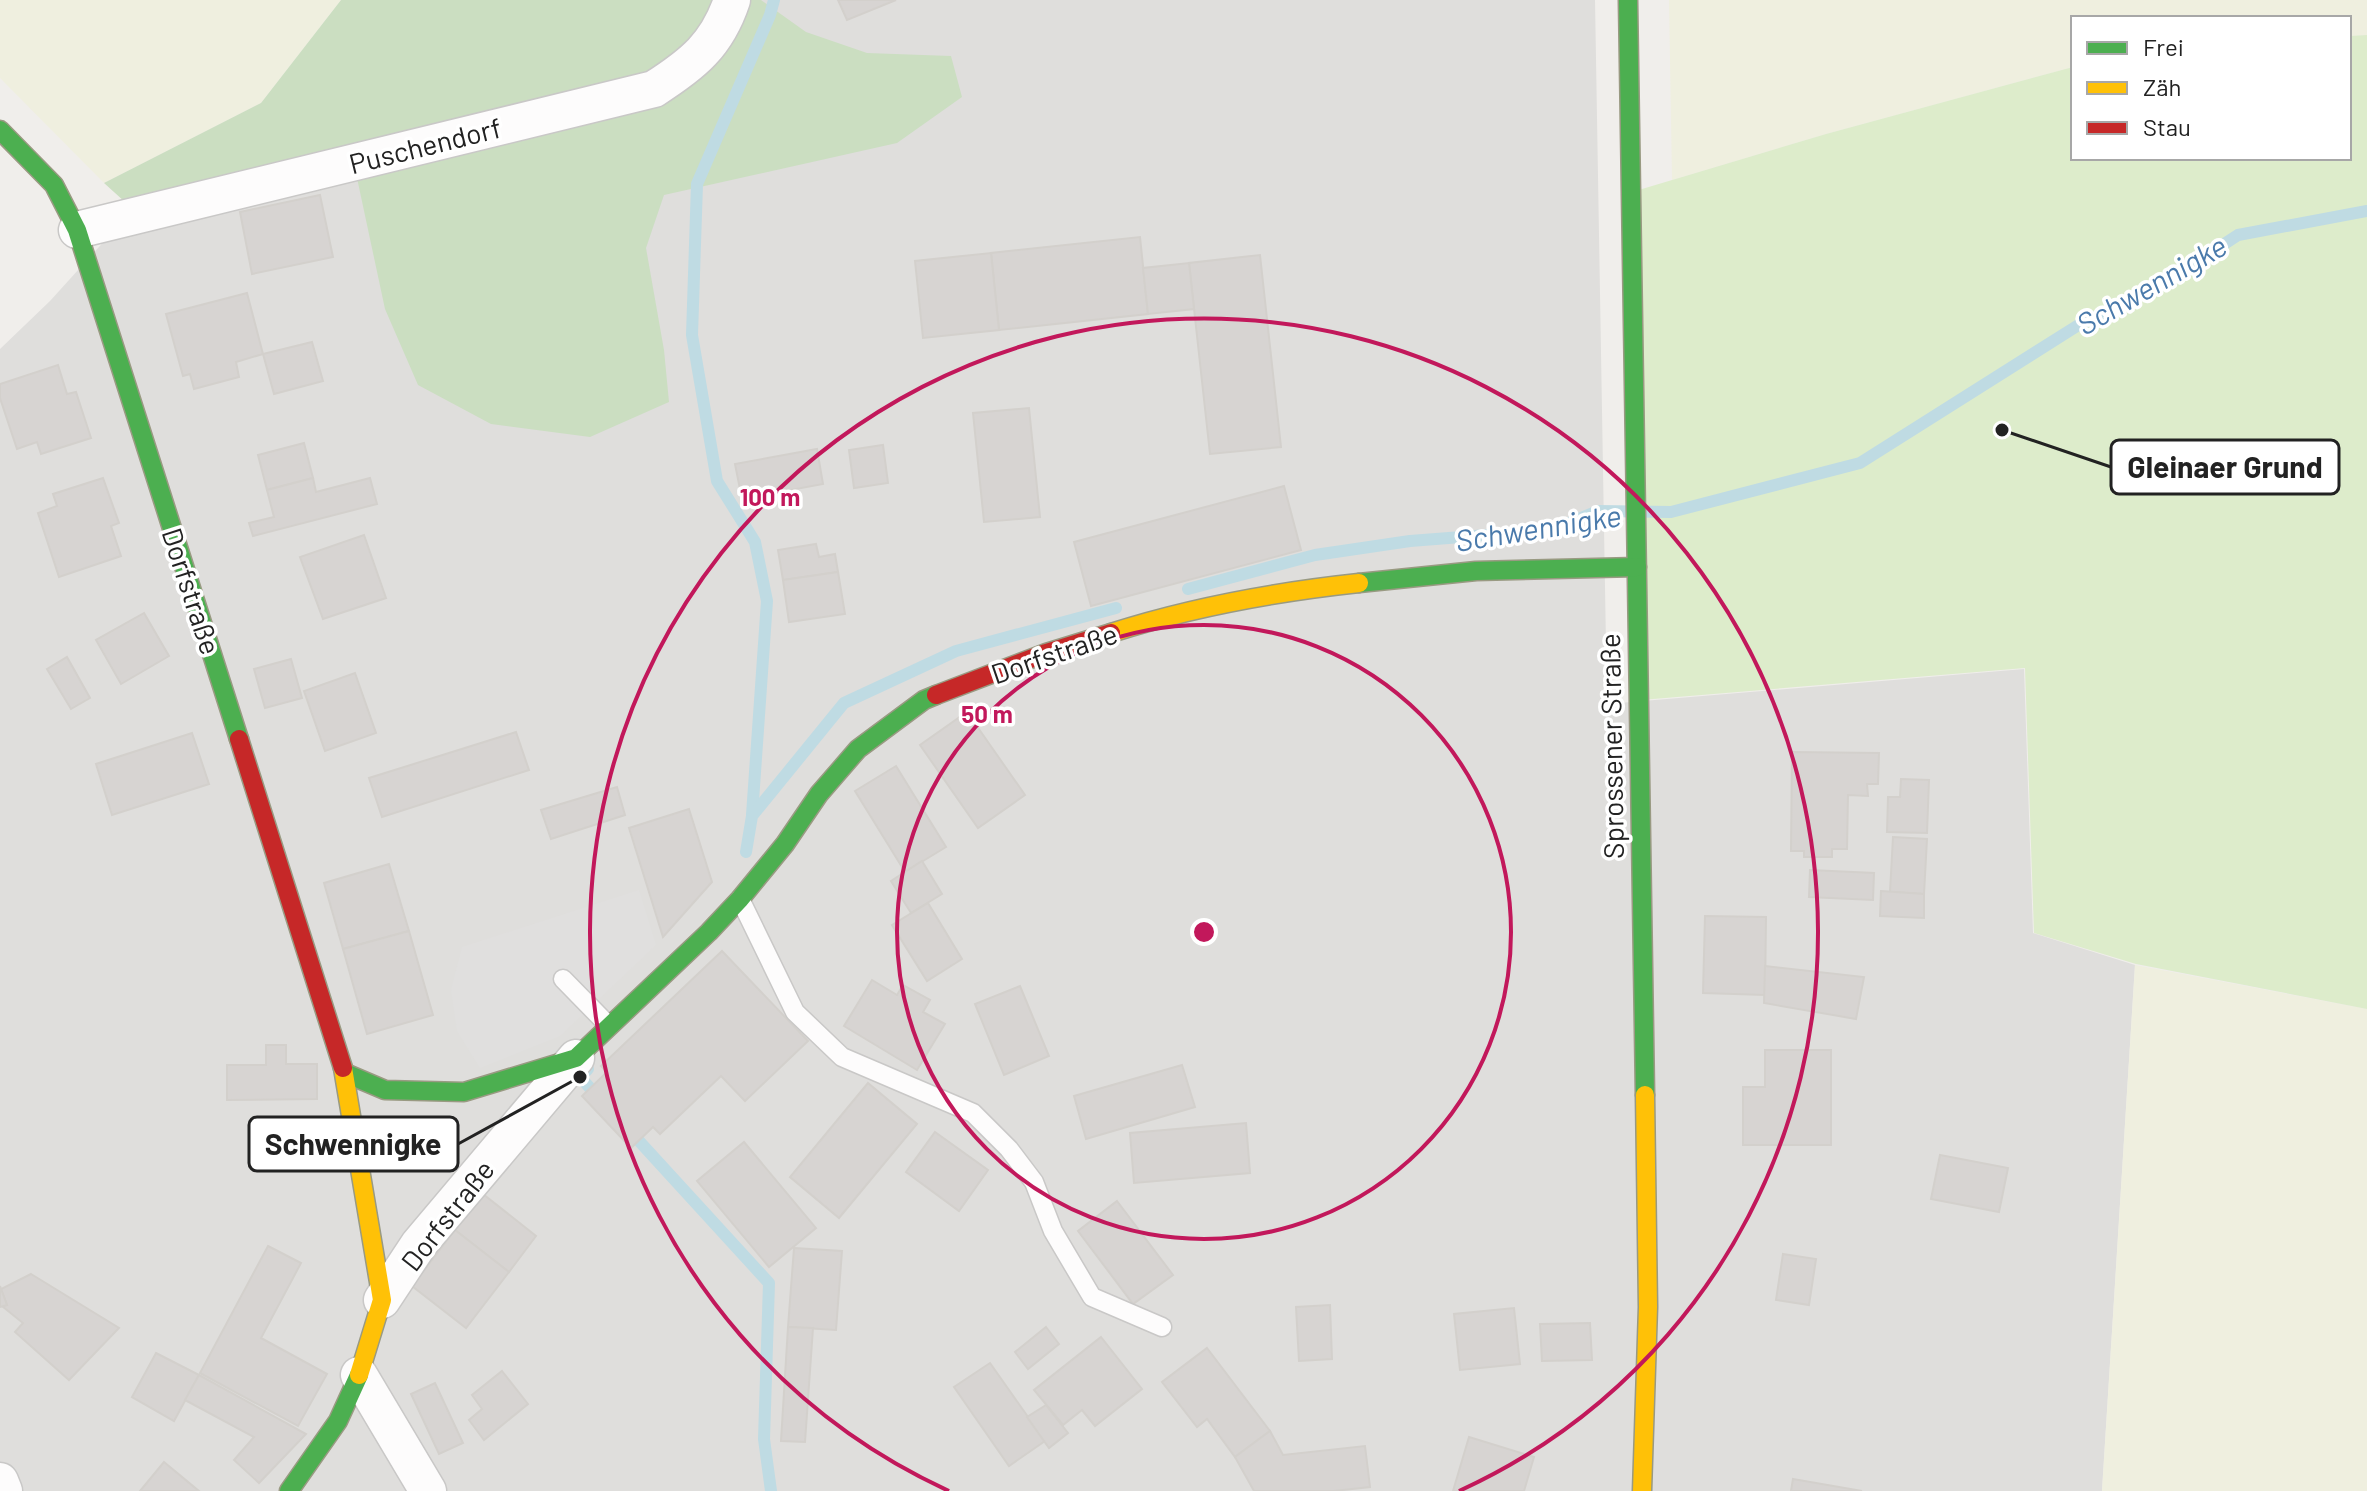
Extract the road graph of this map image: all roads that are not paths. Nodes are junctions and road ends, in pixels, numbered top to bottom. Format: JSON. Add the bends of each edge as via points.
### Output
{"nodes":[{"id":1,"x":732,"y":0,"type":"edge"},
{"id":2,"x":1628,"y":0,"type":"edge"},
{"id":3,"x":0,"y":130,"type":"edge"},
{"id":4,"x":77,"y":230,"type":"junction"},
{"id":5,"x":1637,"y":567,"type":"junction"},
{"id":6,"x":740,"y":899,"type":"junction"},
{"id":7,"x":563,"y":979,"type":"dead end"},
{"id":8,"x":609,"y":1026,"type":"junction"},
{"id":9,"x":576,"y":1058,"type":"junction"},
{"id":10,"x":345,"y":1073,"type":"junction"},
{"id":11,"x":382,"y":1300,"type":"junction"},
{"id":12,"x":1162,"y":1327,"type":"dead end"},
{"id":13,"x":359,"y":1375,"type":"junction"},
{"id":14,"x":0,"y":1481,"type":"edge"},
{"id":15,"x":416,"y":1488,"type":"edge"},
{"id":16,"x":4,"y":1491,"type":"edge"},
{"id":17,"x":289,"y":1491,"type":"edge"},
{"id":18,"x":1642,"y":1491,"type":"edge"}],
"edges":[{"from":1,"to":4,"type":"street","name":"Puschendorf","via":[[723,27],[689,67],[654,89]]},
{"from":2,"to":5,"type":"street","name":"Sprossener Straße"},
{"from":3,"to":4,"type":"street","name":"Dorfstraße","via":[[54,185]]},
{"from":4,"to":10,"type":"street","name":"Dorfstraße"},
{"from":5,"to":6,"type":"street","name":"Dorfstraße","via":[[1476,571],[1283,591],[1160,617],[1046,653],[924,700],[858,749]]},
{"from":5,"to":18,"type":"street","name":"Sprossener Straße","via":[[1648,1307]]},
{"from":6,"to":8,"type":"street","name":"Dorfstraße"},
{"from":6,"to":12,"type":"lane","via":[[795,1012],[842,1057],[973,1113],[1034,1182],[1053,1231],[1092,1297]]},
{"from":7,"to":8,"type":"lane"},
{"from":8,"to":9,"type":"street","name":"Dorfstraße"},
{"from":9,"to":10,"type":"street","name":"Dorfstraße","via":[[464,1092],[385,1090]]},
{"from":9,"to":11,"type":"street","name":"Dorfstraße","via":[[419,1244]]},
{"from":10,"to":11,"type":"street","name":"Dorfstraße"},
{"from":11,"to":13,"type":"street","name":"Dorfstraße"},
{"from":13,"to":15,"type":"street"},
{"from":13,"to":17,"type":"street","name":"Dorfstraße","via":[[338,1421]]},
{"from":14,"to":16,"type":"street"}]}
